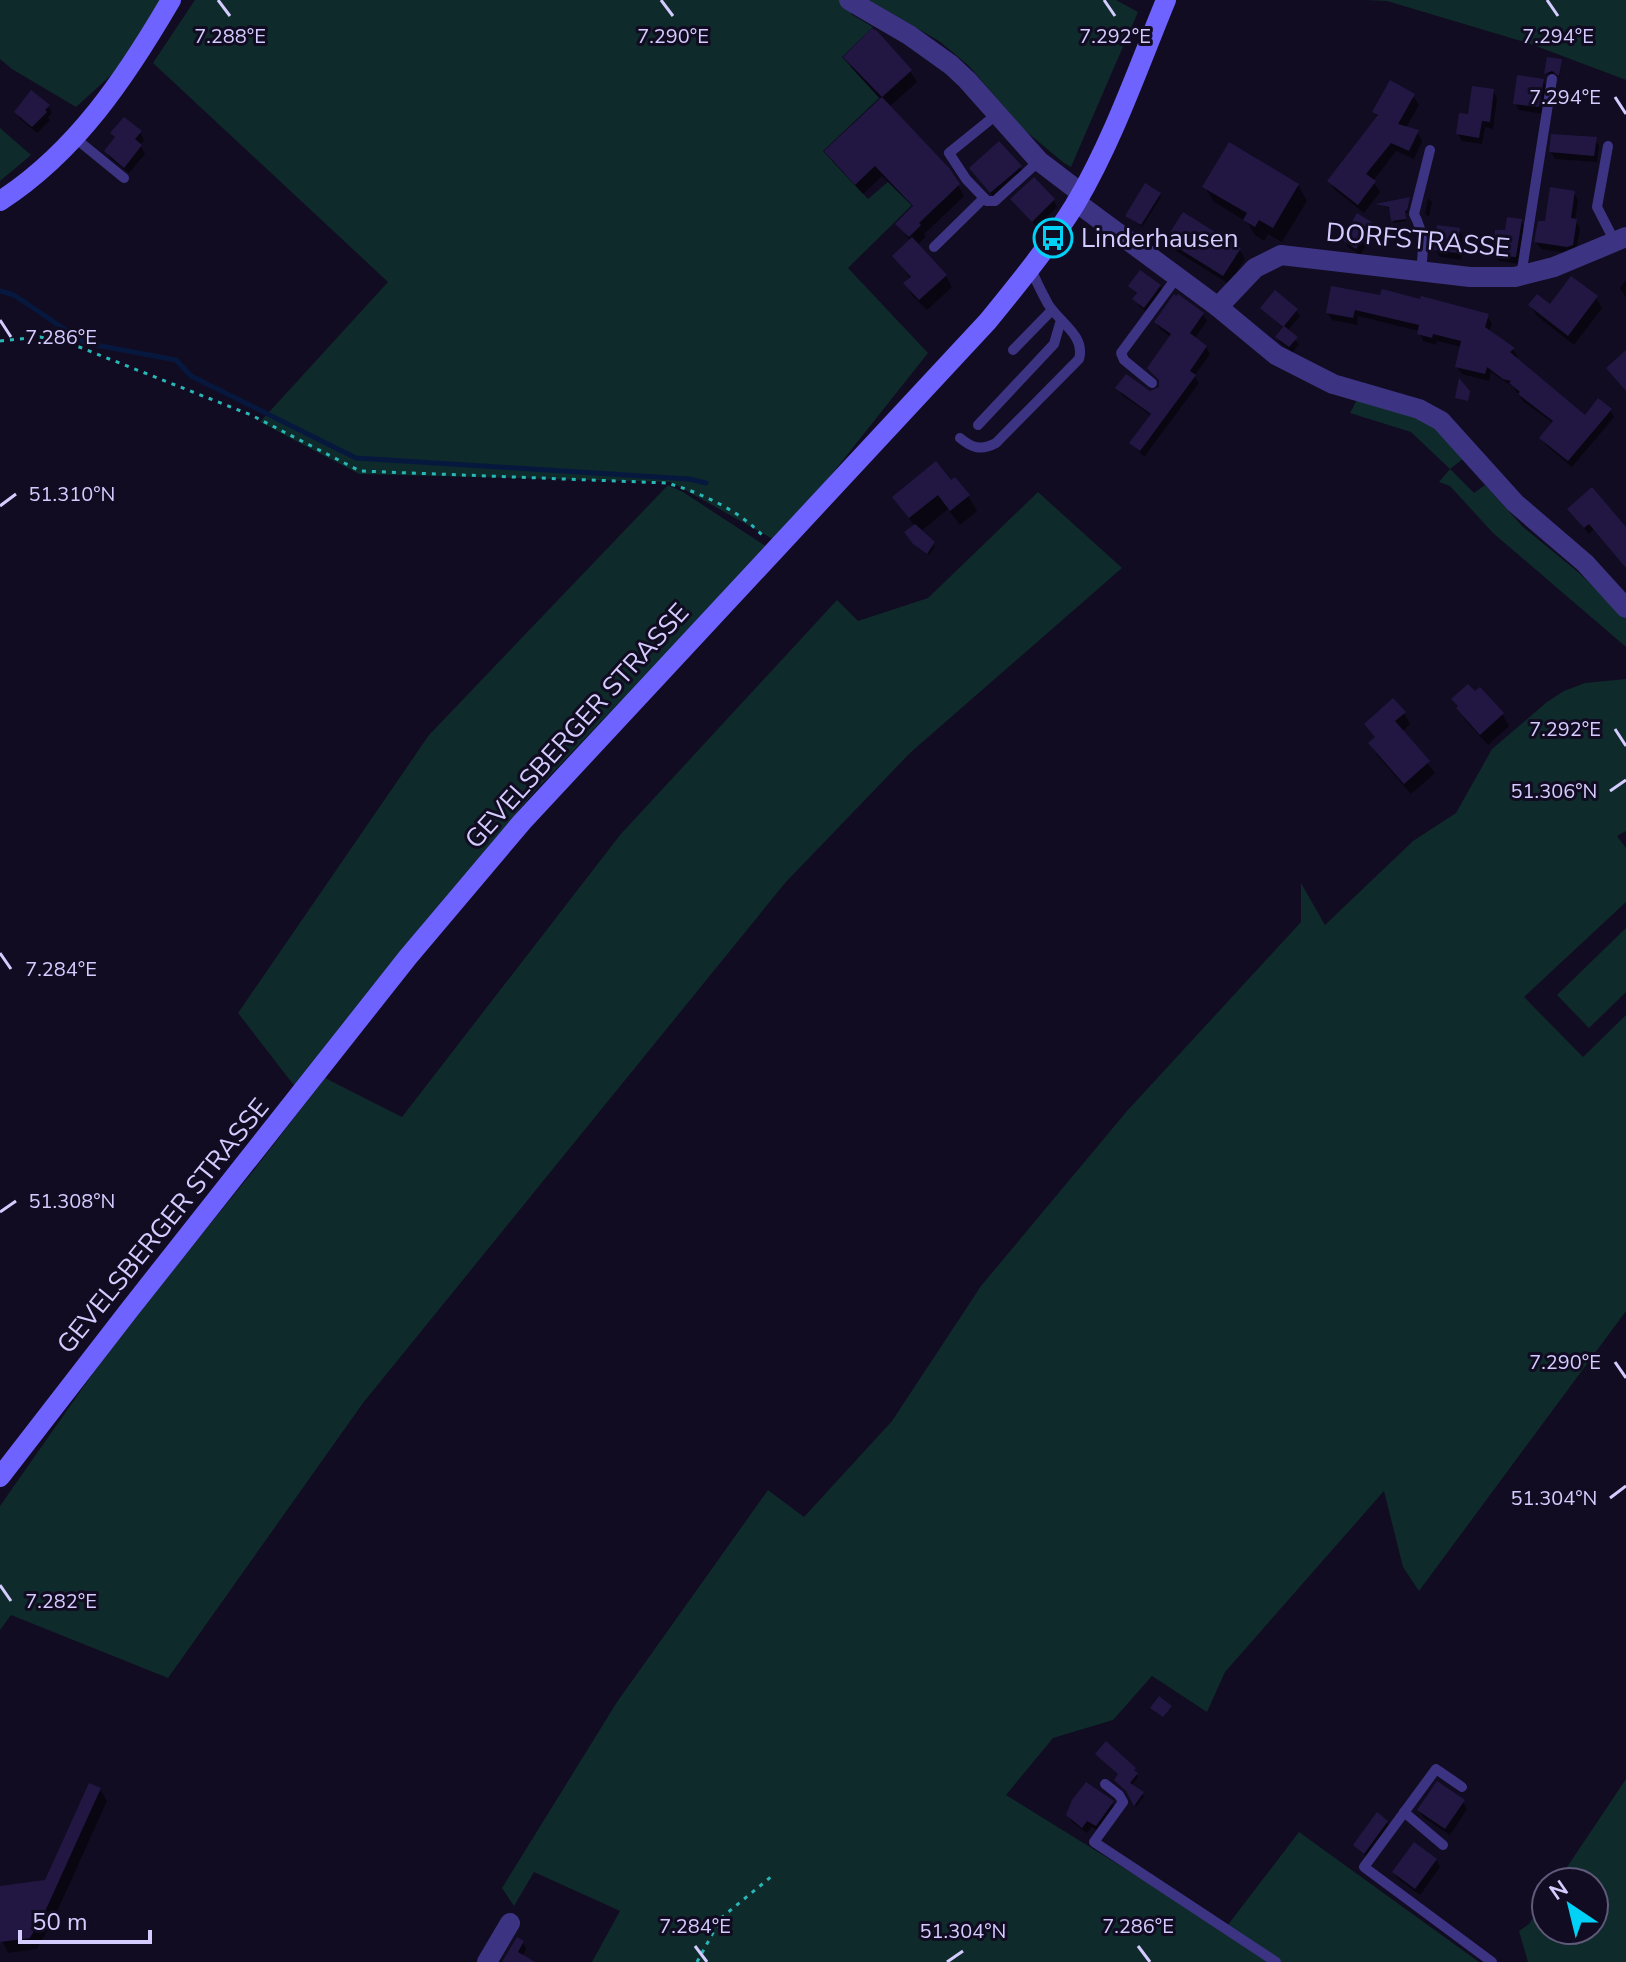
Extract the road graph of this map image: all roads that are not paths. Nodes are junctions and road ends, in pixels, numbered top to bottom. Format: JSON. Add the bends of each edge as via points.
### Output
{"nodes":[{"id":1,"x":171,"y":0,"type":"edge"},
{"id":2,"x":849,"y":0,"type":"edge"},
{"id":3,"x":1166,"y":0,"type":"edge"},
{"id":4,"x":1552,"y":79,"type":"dead end"},
{"id":5,"x":996,"y":115,"type":"junction"},
{"id":6,"x":75,"y":138,"type":"junction"},
{"id":7,"x":1608,"y":146,"type":"dead end"},
{"id":8,"x":1430,"y":150,"type":"dead end"},
{"id":9,"x":1039,"y":161,"type":"junction"},
{"id":10,"x":124,"y":178,"type":"dead end"},
{"id":11,"x":984,"y":198,"type":"junction"},
{"id":12,"x":1078,"y":198,"type":"junction"},
{"id":13,"x":0,"y":201,"type":"edge"},
{"id":14,"x":1620,"y":239,"type":"edge"},
{"id":15,"x":934,"y":247,"type":"dead end"},
{"id":16,"x":1031,"y":269,"type":"junction"},
{"id":17,"x":1421,"y":270,"type":"junction"},
{"id":18,"x":1521,"y":276,"type":"junction"},
{"id":19,"x":1177,"y":277,"type":"junction"},
{"id":20,"x":1218,"y":307,"type":"junction"},
{"id":21,"x":1052,"y":310,"type":"junction"},
{"id":22,"x":1061,"y":320,"type":"junction"},
{"id":23,"x":1013,"y":350,"type":"dead end"},
{"id":24,"x":1152,"y":383,"type":"dead end"},
{"id":25,"x":978,"y":425,"type":"dead end"},
{"id":26,"x":960,"y":438,"type":"dead end"},
{"id":27,"x":1626,"y":608,"type":"edge"},
{"id":28,"x":0,"y":1477,"type":"edge"},
{"id":29,"x":1105,"y":1784,"type":"dead end"},
{"id":30,"x":1462,"y":1787,"type":"dead end"},
{"id":31,"x":1404,"y":1812,"type":"junction"},
{"id":32,"x":1443,"y":1845,"type":"dead end"},
{"id":33,"x":510,"y":1923,"type":"dead end"},
{"id":34,"x":487,"y":1962,"type":"edge"},
{"id":35,"x":1276,"y":1962,"type":"edge"},
{"id":36,"x":1492,"y":1962,"type":"edge"}],
"edges":[{"from":1,"to":6,"type":"main road","via":[[124,75]]},
{"from":2,"to":5,"type":"street","via":[[932,50]]},
{"from":3,"to":12,"type":"main road","name":"GEVELSBERGER STRASSE"},
{"from":4,"to":18,"type":"lane"},
{"from":5,"to":9,"type":"street"},
{"from":5,"to":11,"type":"lane","via":[[949,153]]},
{"from":6,"to":10,"type":"lane"},
{"from":6,"to":13,"type":"main road","via":[[42,172]]},
{"from":7,"to":14,"type":"lane","via":[[1597,207]]},
{"from":8,"to":17,"type":"lane","via":[[1414,214],[1424,250]]},
{"from":9,"to":11,"type":"lane","via":[[995,201]]},
{"from":9,"to":12,"type":"street"},
{"from":11,"to":15,"type":"lane"},
{"from":12,"to":16,"type":"main road","name":"GEVELSBERGER STRASSE"},
{"from":12,"to":19,"type":"street"},
{"from":14,"to":18,"type":"street","name":"DORFSTRASSE"},
{"from":16,"to":21,"type":"lane"},
{"from":16,"to":28,"type":"main road","name":"GEVELSBERGER STRASSE","via":[[461,893]]},
{"from":17,"to":18,"type":"street","name":"DORFSTRASSE","via":[[1470,277]]},
{"from":17,"to":20,"type":"street","name":"DORFSTRASSE","via":[[1281,255],[1255,268]]},
{"from":19,"to":20,"type":"street"},
{"from":19,"to":24,"type":"lane","via":[[1121,353]]},
{"from":20,"to":27,"type":"street","via":[[1294,365],[1441,421],[1515,503],[1585,563]]},
{"from":21,"to":22,"type":"lane"},
{"from":21,"to":23,"type":"lane"},
{"from":22,"to":25,"type":"lane","via":[[1054,344]]},
{"from":22,"to":26,"type":"lane","via":[[1080,342],[1079,359],[996,443],[979,449]]},
{"from":29,"to":35,"type":"lane","via":[[1123,1802],[1094,1842]]},
{"from":30,"to":31,"type":"lane","via":[[1436,1769]]},
{"from":31,"to":32,"type":"lane"},
{"from":31,"to":36,"type":"lane","via":[[1364,1867]]},
{"from":33,"to":34,"type":"street"}]}
